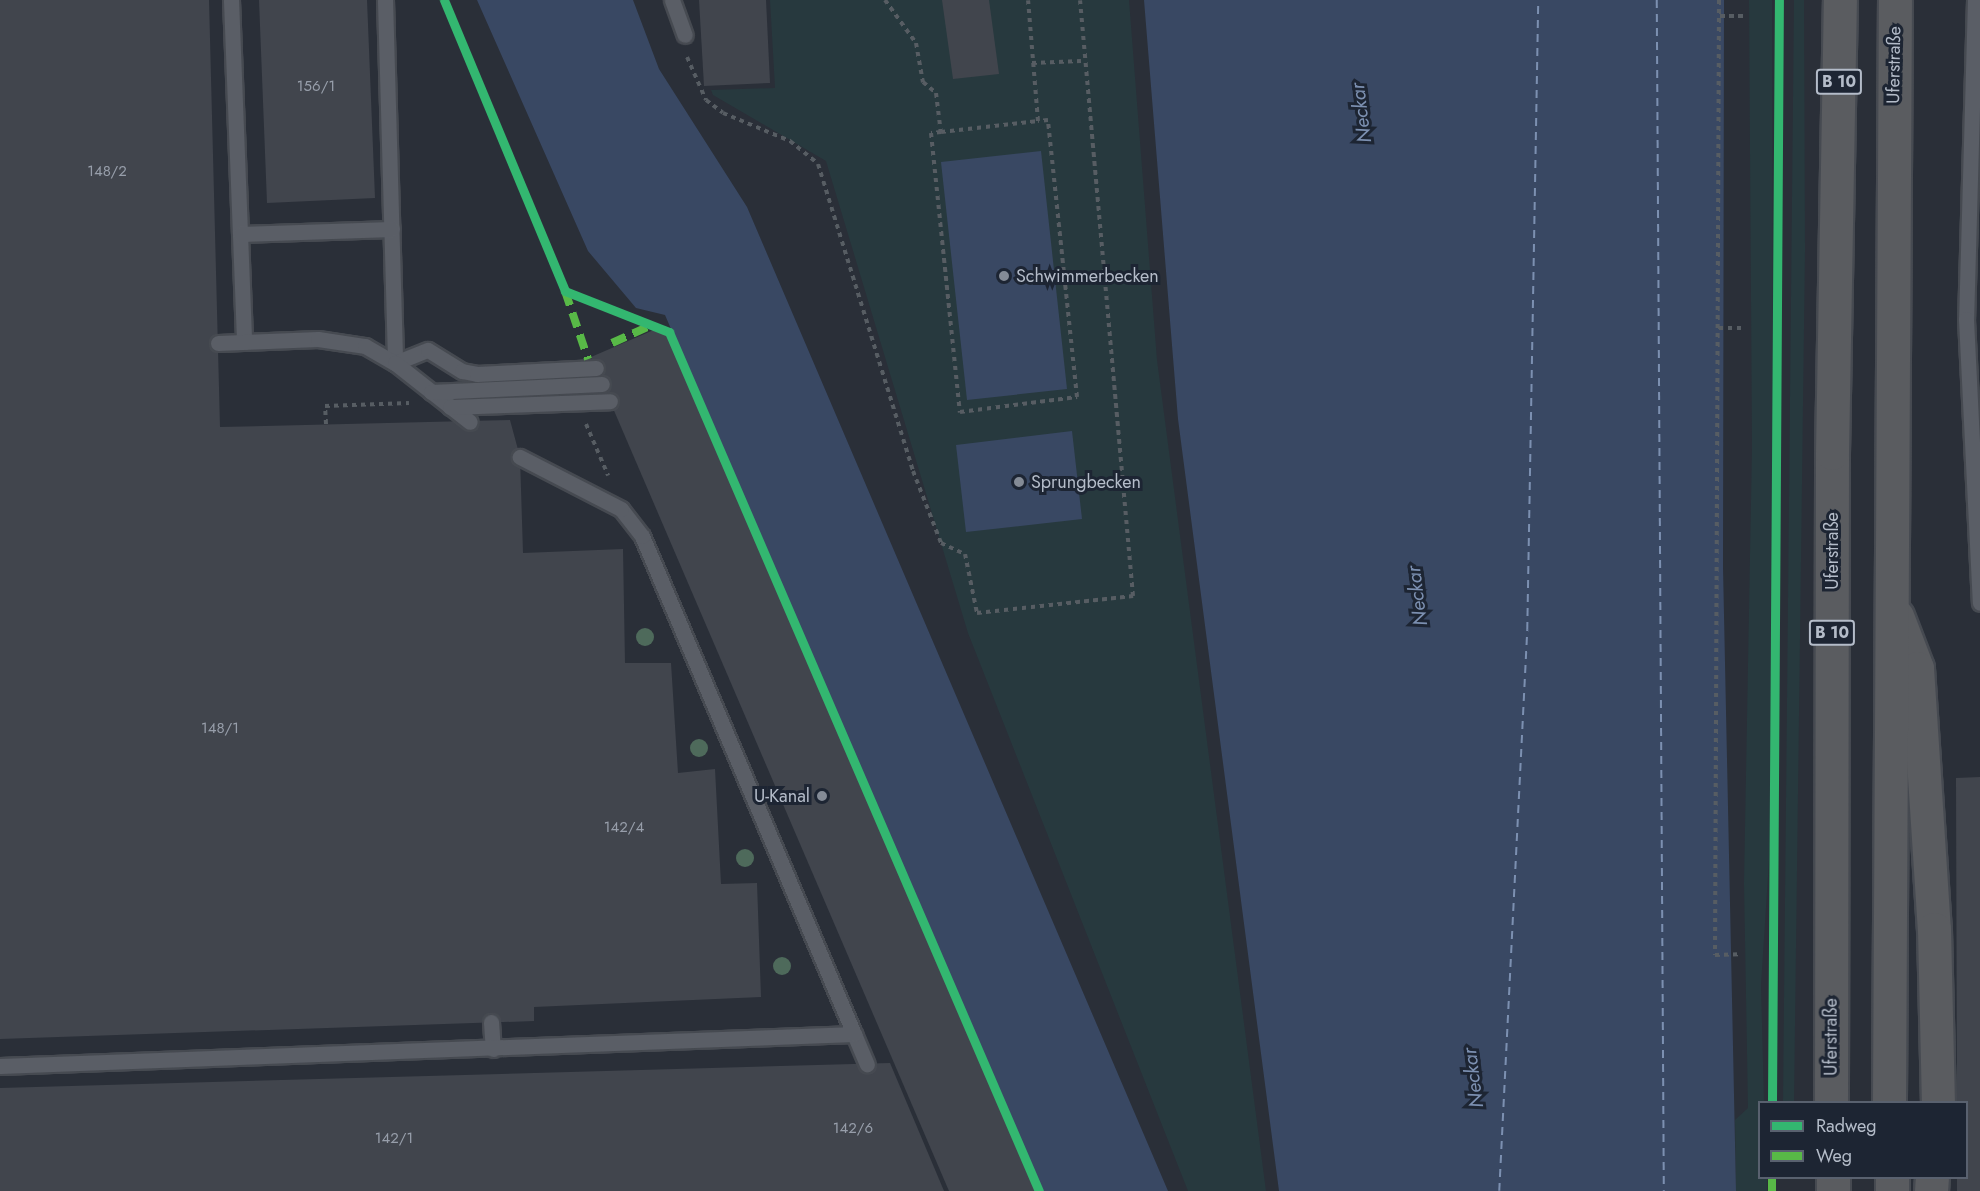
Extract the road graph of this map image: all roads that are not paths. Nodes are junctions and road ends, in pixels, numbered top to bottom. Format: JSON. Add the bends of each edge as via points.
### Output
{"nodes":[{"id":1,"x":231,"y":0,"type":"edge"},
{"id":2,"x":385,"y":0,"type":"edge"},
{"id":3,"x":672,"y":0,"type":"edge"},
{"id":4,"x":1840,"y":0,"type":"edge"},
{"id":5,"x":1895,"y":0,"type":"edge"},
{"id":6,"x":1975,"y":0,"type":"edge"},
{"id":7,"x":685,"y":35,"type":"road end"},
{"id":8,"x":392,"y":229,"type":"junction"},
{"id":9,"x":240,"y":234,"type":"junction"},
{"id":10,"x":244,"y":342,"type":"junction"},
{"id":11,"x":218,"y":344,"type":"dead end"},
{"id":12,"x":395,"y":363,"type":"junction"},
{"id":13,"x":596,"y":368,"type":"dead end"},
{"id":14,"x":603,"y":384,"type":"dead end"},
{"id":15,"x":428,"y":389,"type":"junction"},
{"id":16,"x":610,"y":401,"type":"dead end"},
{"id":17,"x":450,"y":407,"type":"junction"},
{"id":18,"x":470,"y":422,"type":"dead end"},
{"id":19,"x":520,"y":457,"type":"dead end"},
{"id":20,"x":1889,"y":598,"type":"junction"},
{"id":21,"x":1980,"y":603,"type":"edge"},
{"id":22,"x":491,"y":1022,"type":"dead end"},
{"id":23,"x":854,"y":1034,"type":"junction"},
{"id":24,"x":493,"y":1049,"type":"junction"},
{"id":25,"x":867,"y":1064,"type":"dead end"},
{"id":26,"x":0,"y":1066,"type":"edge"},
{"id":27,"x":1831,"y":1101,"type":"edge"},
{"id":28,"x":1889,"y":1101,"type":"edge"},
{"id":29,"x":1938,"y":1101,"type":"edge"}],
"edges":[{"from":1,"to":9,"type":"lane"},
{"from":2,"to":8,"type":"lane"},
{"from":3,"to":7,"type":"lane"},
{"from":4,"to":27,"type":"highway","name":"Uferstraße","number":"B 10","via":[[1832,453]]},
{"from":5,"to":20,"type":"highway","name":"Uferstraße"},
{"from":6,"to":21,"type":"lane","via":[[1966,319]]},
{"from":8,"to":9,"type":"lane"},
{"from":8,"to":12,"type":"lane"},
{"from":9,"to":10,"type":"lane"},
{"from":10,"to":11,"type":"lane"},
{"from":10,"to":12,"type":"lane","via":[[351,342]]},
{"from":12,"to":13,"type":"lane","via":[[428,350],[462,371],[477,374]]},
{"from":12,"to":15,"type":"lane"},
{"from":14,"to":15,"type":"lane"},
{"from":15,"to":17,"type":"lane"},
{"from":16,"to":17,"type":"lane"},
{"from":17,"to":18,"type":"lane"},
{"from":19,"to":23,"type":"lane","via":[[621,509],[642,536]]},
{"from":20,"to":28,"type":"highway","name":"Uferstraße"},
{"from":20,"to":29,"type":"highway","via":[[1917,668],[1934,929]]},
{"from":22,"to":24,"type":"lane"},
{"from":23,"to":24,"type":"lane"},
{"from":23,"to":25,"type":"lane"},
{"from":24,"to":26,"type":"lane"}]}
